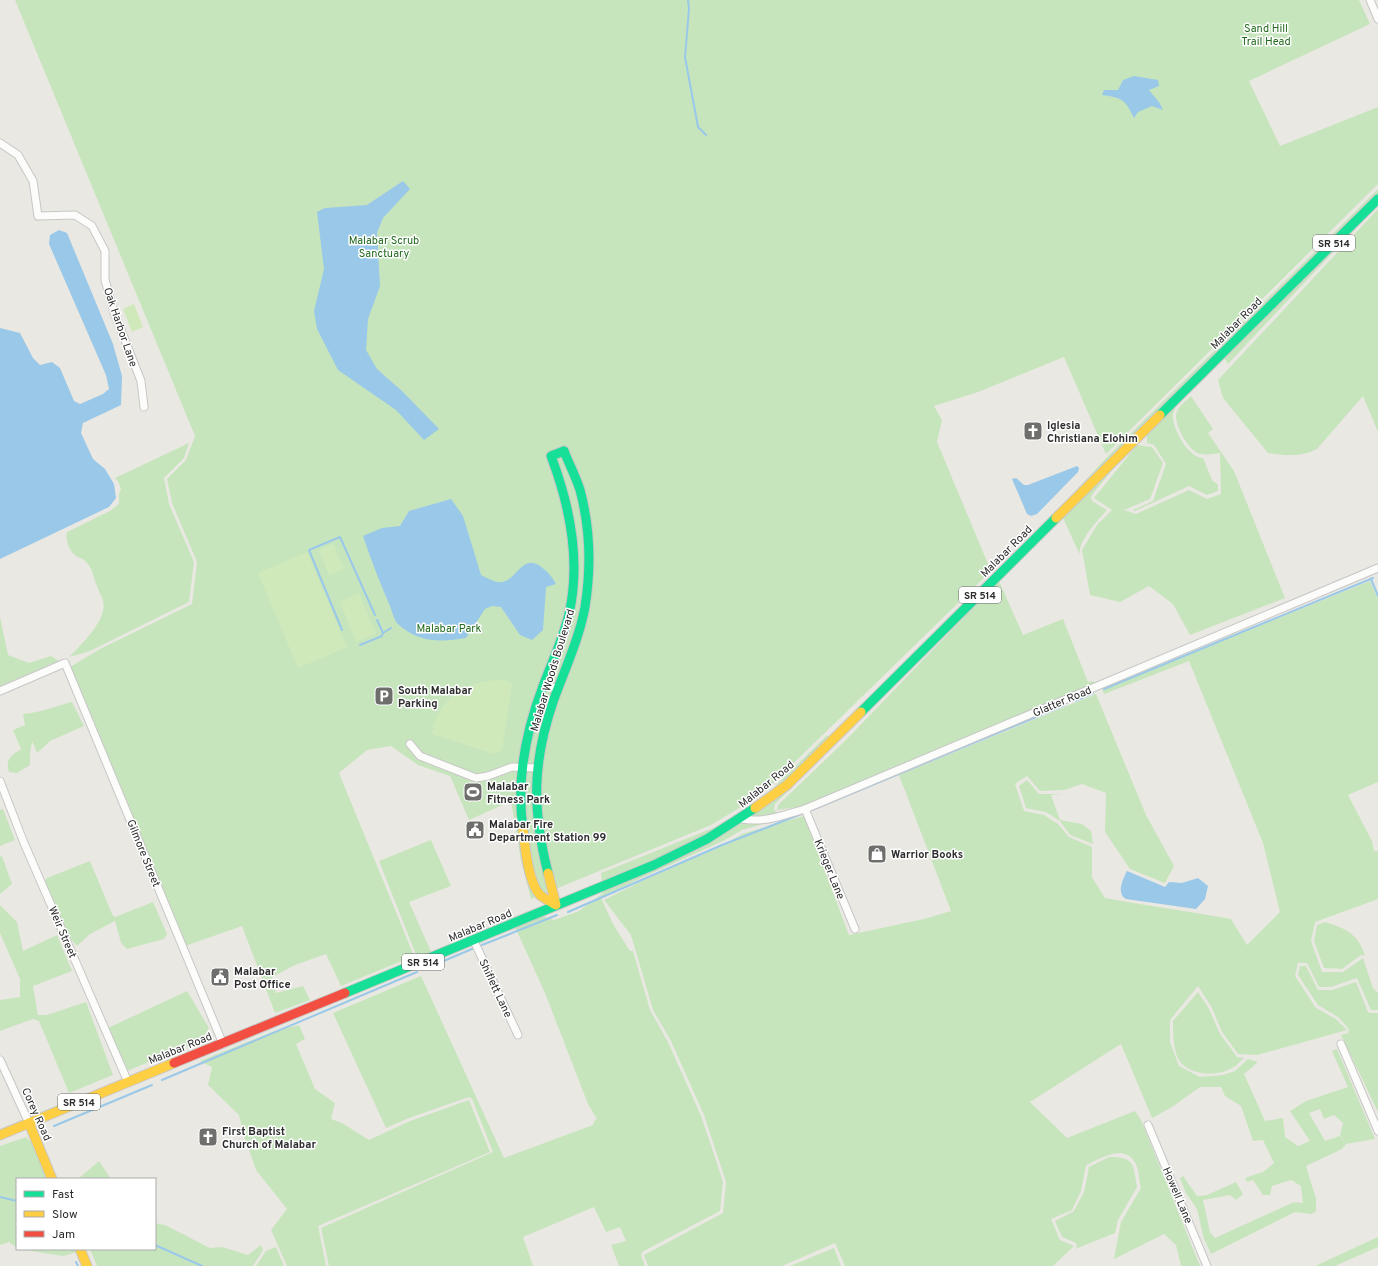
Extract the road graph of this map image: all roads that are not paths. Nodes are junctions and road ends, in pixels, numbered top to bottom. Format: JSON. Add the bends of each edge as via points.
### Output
{"nodes":[{"id":1,"x":1370,"y":0,"type":"edge"},
{"id":2,"x":1378,"y":19,"type":"edge"},
{"id":3,"x":0,"y":143,"type":"edge"},
{"id":4,"x":1378,"y":199,"type":"edge"},
{"id":5,"x":144,"y":407,"type":"dead end"},
{"id":6,"x":1377,"y":571,"type":"edge"},
{"id":7,"x":573,"y":585,"type":"junction"},
{"id":8,"x":586,"y":589,"type":"junction"},
{"id":9,"x":544,"y":684,"type":"junction"},
{"id":10,"x":558,"y":689,"type":"junction"},
{"id":11,"x":0,"y":691,"type":"edge"},
{"id":12,"x":410,"y":744,"type":"dead end"},
{"id":13,"x":524,"y":767,"type":"junction"},
{"id":14,"x":537,"y":768,"type":"junction"},
{"id":15,"x":0,"y":781,"type":"edge"},
{"id":16,"x":805,"y":809,"type":"junction"},
{"id":17,"x":742,"y":819,"type":"junction"},
{"id":18,"x":556,"y":906,"type":"junction"},
{"id":19,"x":855,"y":929,"type":"dead end"},
{"id":20,"x":474,"y":941,"type":"junction"},
{"id":21,"x":518,"y":1035,"type":"dead end"},
{"id":22,"x":223,"y":1044,"type":"junction"},
{"id":23,"x":1342,"y":1044,"type":"dead end"},
{"id":24,"x":0,"y":1060,"type":"edge"},
{"id":25,"x":128,"y":1082,"type":"junction"},
{"id":26,"x":29,"y":1123,"type":"junction"},
{"id":27,"x":1148,"y":1125,"type":"dead end"},
{"id":28,"x":1378,"y":1131,"type":"edge"},
{"id":29,"x":0,"y":1134,"type":"edge"},
{"id":30,"x":52,"y":1178,"type":"edge"},
{"id":31,"x":80,"y":1250,"type":"edge"},
{"id":32,"x":87,"y":1266,"type":"edge"},
{"id":33,"x":1207,"y":1266,"type":"edge"}],
"edges":[{"from":1,"to":2,"type":"street"},
{"from":3,"to":5,"type":"street","name":"Oak Harbor Lane","via":[[18,155],[33,181],[38,216],[75,216],[92,226],[105,251],[105,280],[114,312],[141,381]]},
{"from":4,"to":17,"type":"main road","name":"Malabar Road","number":"SR 514","via":[[787,785]]},
{"from":6,"to":16,"type":"street","name":"Glatter Road"},
{"from":7,"to":8,"type":"street"},
{"from":7,"to":8,"type":"main road","name":"Malabar Woods Boulevard","via":[[569,514],[552,456],[564,451],[579,489],[586,519]]},
{"from":7,"to":9,"type":"main road","name":"Malabar Woods Boulevard","via":[[567,620]]},
{"from":8,"to":10,"type":"main road","name":"Malabar Woods Boulevard","via":[[580,627]]},
{"from":9,"to":10,"type":"street"},
{"from":9,"to":13,"type":"main road","name":"Malabar Woods Boulevard","via":[[527,735]]},
{"from":10,"to":14,"type":"main road","name":"Malabar Woods Boulevard"},
{"from":11,"to":22,"type":"street","name":"Gilmore Street","via":[[65,663]]},
{"from":12,"to":13,"type":"street","via":[[420,756],[476,778],[512,767]]},
{"from":13,"to":14,"type":"street"},
{"from":13,"to":18,"type":"main road","name":"Malabar Woods Boulevard","via":[[521,814],[528,857],[540,893]]},
{"from":14,"to":18,"type":"main road","name":"Malabar Woods Boulevard","via":[[535,792],[539,837]]},
{"from":15,"to":25,"type":"street","name":"Weir Street","via":[[24,843]]},
{"from":16,"to":17,"type":"street","name":"Glatter Road","via":[[764,820]]},
{"from":16,"to":19,"type":"street","name":"Krieger Lane"},
{"from":17,"to":18,"type":"main road","name":"Malabar Road","number":"SR 514","via":[[693,848]]},
{"from":18,"to":20,"type":"main road","name":"Malabar Road","number":"SR 514"},
{"from":20,"to":21,"type":"street","name":"Shiflett Lane"},
{"from":20,"to":22,"type":"main road","name":"Malabar Road","number":"SR 514"},
{"from":22,"to":25,"type":"main road","name":"Malabar Road","number":"SR 514"},
{"from":23,"to":28,"type":"street"},
{"from":24,"to":26,"type":"street","name":"Corey Road"},
{"from":25,"to":26,"type":"main road","name":"Malabar Road","number":"SR 514"},
{"from":26,"to":29,"type":"main road","name":"Malabar Road","number":"SR 514"},
{"from":26,"to":30,"type":"main road","name":"Corey Road"},
{"from":27,"to":33,"type":"street","name":"Howell Lane"},
{"from":31,"to":32,"type":"main road"}]}
